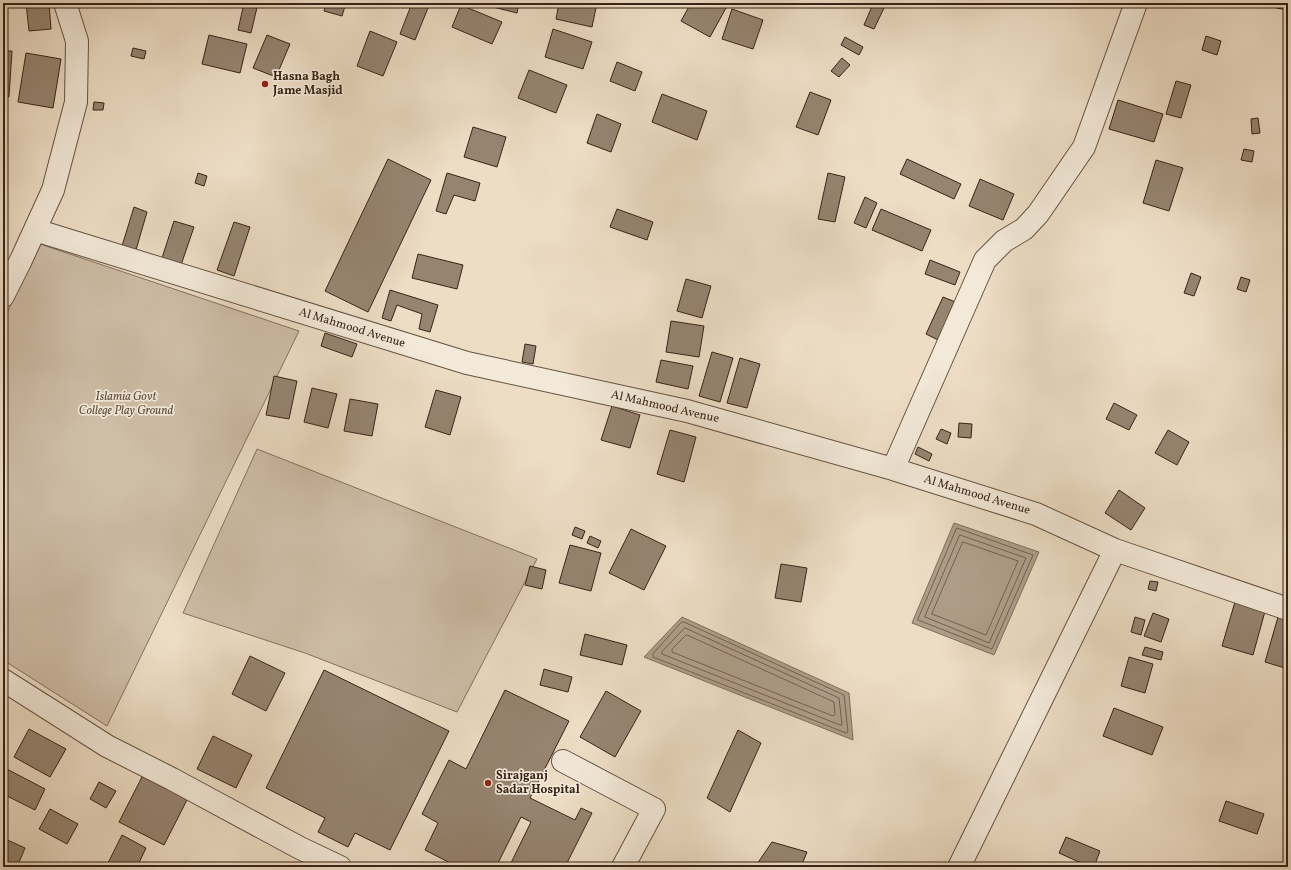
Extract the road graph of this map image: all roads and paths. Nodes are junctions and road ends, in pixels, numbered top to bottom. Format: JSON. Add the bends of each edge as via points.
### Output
{"nodes":[{"id":1,"x":65,"y":3,"type":"edge"},
{"id":2,"x":1136,"y":3,"type":"edge"},
{"id":3,"x":35,"y":230,"type":"junction"},
{"id":4,"x":3,"y":296,"type":"edge"},
{"id":5,"x":893,"y":469,"type":"junction"},
{"id":6,"x":1115,"y":550,"type":"junction"},
{"id":7,"x":1288,"y":609,"type":"edge"},
{"id":8,"x":3,"y":680,"type":"edge"},
{"id":9,"x":563,"y":762,"type":"dead end"},
{"id":10,"x":340,"y":867,"type":"edge"},
{"id":11,"x":623,"y":867,"type":"edge"},
{"id":12,"x":959,"y":867,"type":"edge"}],
"edges":[{"from":1,"to":3,"type":"street","via":[[77,41],[76,102],[54,190]]},
{"from":2,"to":5,"type":"street","via":[[1084,147],[1038,214],[1024,228],[993,250],[985,260]]},
{"from":3,"to":4,"type":"street"},
{"from":3,"to":5,"type":"street","name":"Al Mahmood Avenue","via":[[467,363],[687,411]]},
{"from":5,"to":6,"type":"street","name":"Al Mahmood Avenue","via":[[1036,514]]},
{"from":6,"to":7,"type":"street","name":"Al Mahmood Avenue"},
{"from":6,"to":12,"type":"street"},
{"from":8,"to":10,"type":"street","via":[[106,746]]},
{"from":9,"to":11,"type":"street","via":[[654,809]]}]}
